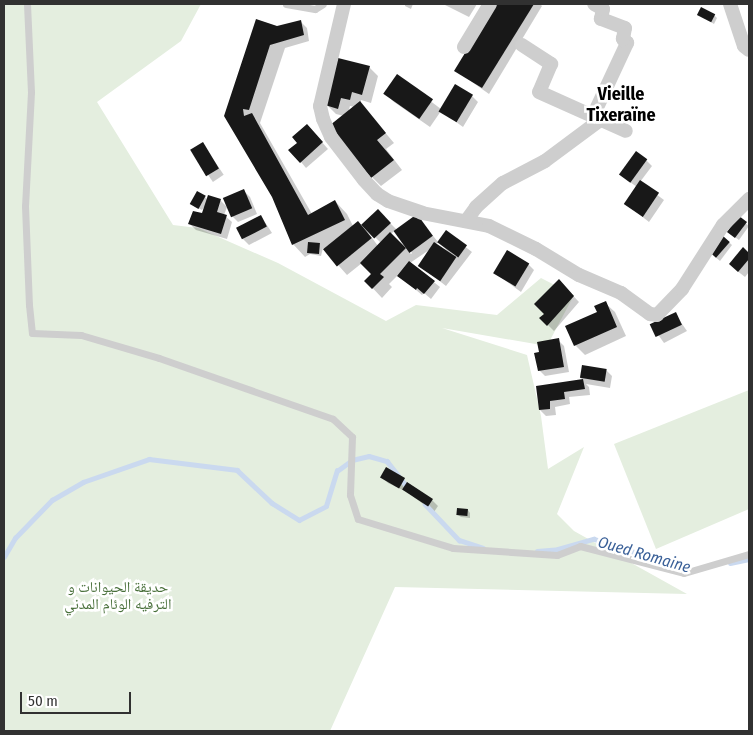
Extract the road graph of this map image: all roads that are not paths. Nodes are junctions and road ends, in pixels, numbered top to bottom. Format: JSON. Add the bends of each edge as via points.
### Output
{"nodes":[{"id":1,"x":27,"y":4,"type":"edge"},
{"id":2,"x":286,"y":4,"type":"edge"},
{"id":3,"x":323,"y":4,"type":"edge"},
{"id":4,"x":344,"y":4,"type":"edge"},
{"id":5,"x":490,"y":4,"type":"edge"},
{"id":6,"x":594,"y":4,"type":"edge"},
{"id":7,"x":730,"y":4,"type":"edge"},
{"id":8,"x":522,"y":45,"type":"dead end"},
{"id":9,"x":464,"y":47,"type":"dead end"},
{"id":10,"x":749,"y":50,"type":"edge"},
{"id":11,"x":597,"y":118,"type":"junction"},
{"id":12,"x":626,"y":131,"type":"dead end"},
{"id":13,"x":749,"y":199,"type":"edge"},
{"id":14,"x":466,"y":221,"type":"junction"},
{"id":15,"x":749,"y":554,"type":"edge"}],
"edges":[{"from":1,"to":15,"type":"lane","via":[[31,92],[24,206],[32,333],[81,335],[159,358],[333,419],[352,437],[350,494],[358,519],[453,548],[557,555],[580,546],[684,573]]},
{"from":2,"to":3,"type":"lane","via":[[315,9]]},
{"from":4,"to":14,"type":"street","via":[[320,106],[331,137],[364,180],[388,202],[422,213]]},
{"from":5,"to":9,"type":"street"},
{"from":6,"to":11,"type":"street","via":[[603,9],[601,19],[626,28],[623,39],[627,43]]},
{"from":7,"to":10,"type":"street","via":[[744,46]]},
{"from":8,"to":11,"type":"street","via":[[551,64],[539,92]]},
{"from":11,"to":12,"type":"street"},
{"from":11,"to":14,"type":"street","via":[[545,161],[503,183],[476,207]]},
{"from":13,"to":14,"type":"street","via":[[723,226],[682,289],[657,315],[536,249],[489,226]]}]}
